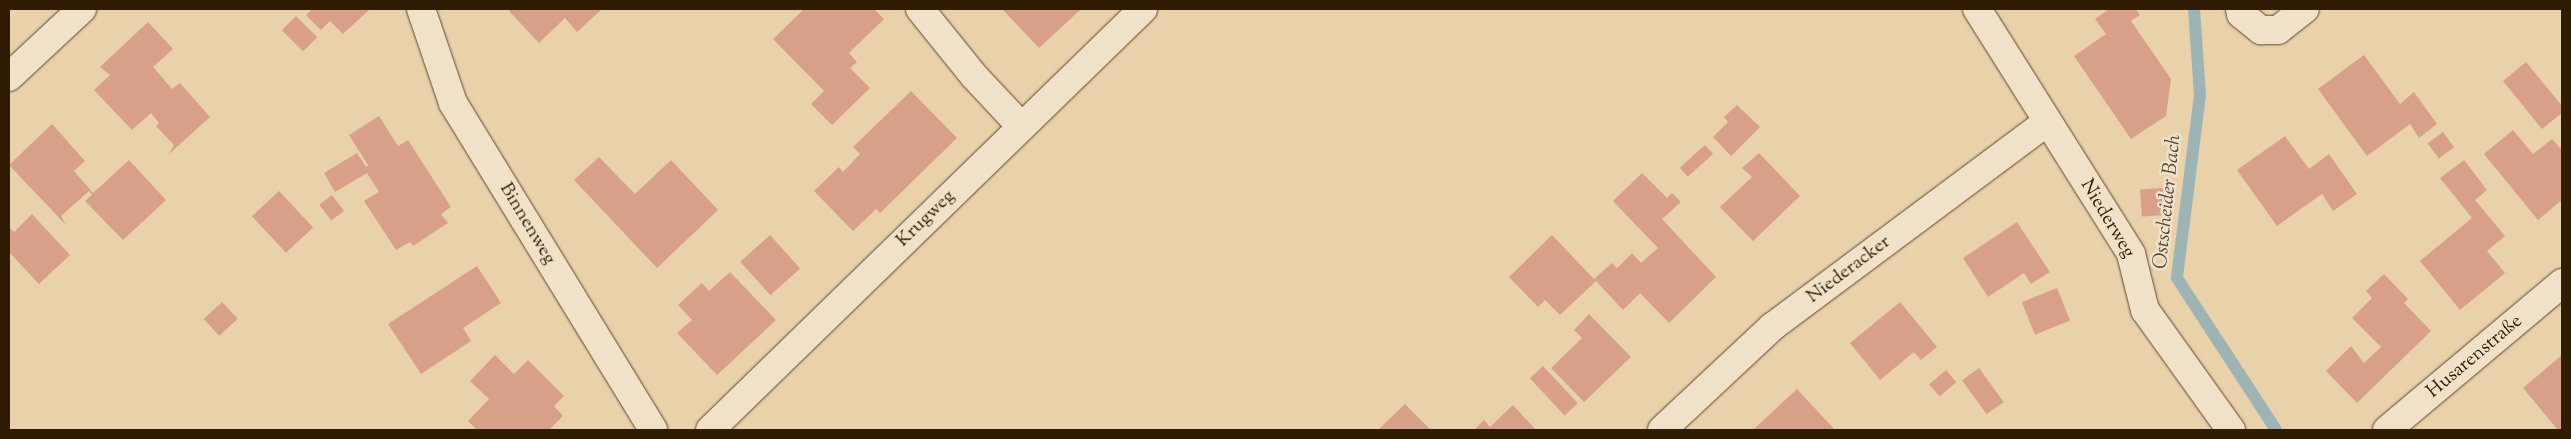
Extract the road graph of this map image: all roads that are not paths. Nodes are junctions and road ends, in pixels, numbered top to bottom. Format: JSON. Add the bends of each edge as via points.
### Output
{"nodes":[{"id":1,"x":82,"y":9,"type":"edge"},
{"id":2,"x":421,"y":9,"type":"edge"},
{"id":3,"x":920,"y":9,"type":"edge"},
{"id":4,"x":1143,"y":9,"type":"edge"},
{"id":5,"x":1977,"y":9,"type":"edge"},
{"id":6,"x":2240,"y":9,"type":"edge"},
{"id":7,"x":2305,"y":9,"type":"edge"},
{"id":8,"x":9,"y":77,"type":"edge"},
{"id":9,"x":2047,"y":122,"type":"junction"},
{"id":10,"x":1021,"y":126,"type":"junction"},
{"id":11,"x":2562,"y":283,"type":"edge"},
{"id":12,"x":653,"y":430,"type":"edge"},
{"id":13,"x":710,"y":430,"type":"edge"},
{"id":14,"x":1662,"y":430,"type":"edge"},
{"id":15,"x":2231,"y":430,"type":"edge"},
{"id":16,"x":2387,"y":430,"type":"edge"}],
"edges":[{"from":1,"to":8,"type":"street"},
{"from":2,"to":12,"type":"street","name":"Binnenweg","via":[[453,102]]},
{"from":3,"to":10,"type":"street","via":[[974,76]]},
{"from":4,"to":10,"type":"street","name":"Krugweg"},
{"from":5,"to":9,"type":"street","name":"Niederweg"},
{"from":6,"to":7,"type":"street","via":[[2241,14],[2261,30],[2278,30]]},
{"from":9,"to":14,"type":"street","name":"Niederacker","via":[[1772,327]]},
{"from":9,"to":15,"type":"street","name":"Niederweg","via":[[2131,254],[2145,310]]},
{"from":10,"to":13,"type":"street","name":"Krugweg"},
{"from":11,"to":16,"type":"street","name":"Husarenstraße"}]}
